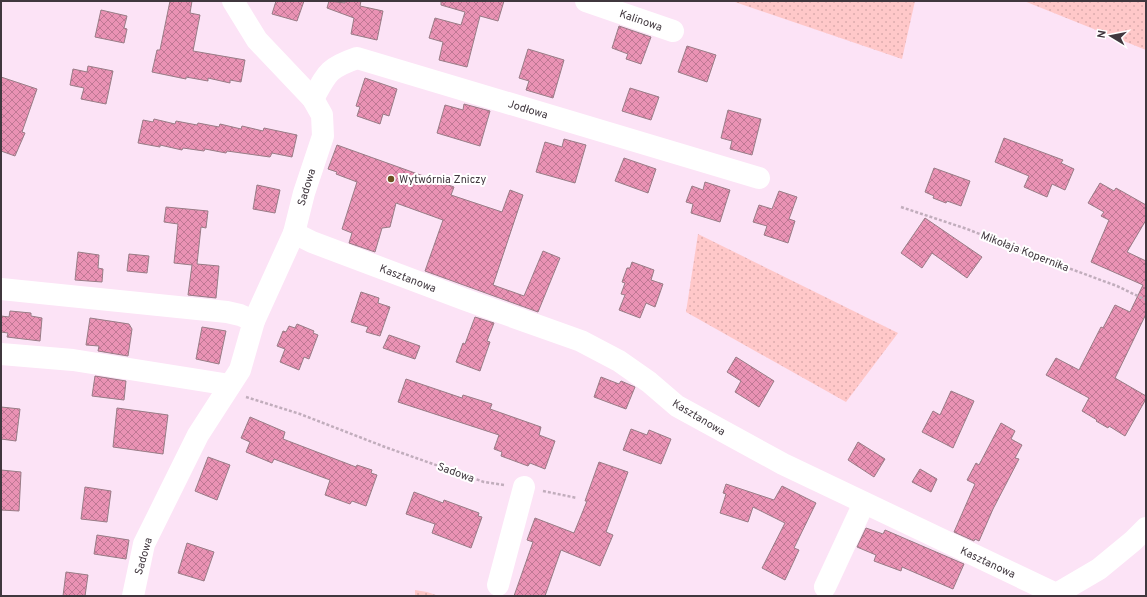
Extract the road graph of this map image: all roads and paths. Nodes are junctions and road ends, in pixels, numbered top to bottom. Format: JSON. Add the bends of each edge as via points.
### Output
{"nodes":[{"id":1,"x":233,"y":1,"type":"edge"},
{"id":2,"x":586,"y":1,"type":"edge"},
{"id":3,"x":673,"y":31,"type":"dead end"},
{"id":4,"x":313,"y":99,"type":"junction"},
{"id":5,"x":759,"y":178,"type":"dead end"},
{"id":6,"x":901,"y":207,"type":"dead end"},
{"id":7,"x":294,"y":233,"type":"junction"},
{"id":8,"x":1,"y":289,"type":"edge"},
{"id":9,"x":1146,"y":300,"type":"edge"},
{"id":10,"x":254,"y":321,"type":"junction"},
{"id":11,"x":1,"y":354,"type":"edge"},
{"id":12,"x":228,"y":388,"type":"junction"},
{"id":13,"x":524,"y":487,"type":"junction"},
{"id":14,"x":577,"y":498,"type":"dead end"},
{"id":15,"x":864,"y":503,"type":"junction"},
{"id":16,"x":1146,"y":528,"type":"edge"},
{"id":17,"x":498,"y":585,"type":"dead end"},
{"id":18,"x":825,"y":586,"type":"dead end"},
{"id":19,"x":1054,"y":595,"type":"edge"},
{"id":20,"x":133,"y":596,"type":"edge"}],
"edges":[{"from":1,"to":4,"type":"street","name":"Sadowa","via":[[257,40]]},
{"from":2,"to":3,"type":"street","name":"Kalinowa"},
{"from":4,"to":5,"type":"street","name":"Jodłowa","via":[[326,75],[340,64],[357,58]]},
{"from":4,"to":7,"type":"street","name":"Sadowa","via":[[322,115],[322,136]]},
{"from":6,"to":9,"type":"path","name":"Mikołaja Kopernika","via":[[968,228],[1117,286]]},
{"from":7,"to":10,"type":"street","name":"Sadowa"},
{"from":7,"to":15,"type":"street","name":"Kasztanowa","via":[[466,300],[581,341],[619,361],[677,406],[783,464]]},
{"from":8,"to":10,"type":"street","via":[[227,312]]},
{"from":10,"to":12,"type":"street","name":"Sadowa","via":[[240,370]]},
{"from":11,"to":12,"type":"street","via":[[73,360]]},
{"from":12,"to":13,"type":"path","name":"Sadowa","via":[[484,482]]},
{"from":12,"to":20,"type":"street","name":"Sadowa","via":[[198,435],[144,544]]},
{"from":13,"to":14,"type":"path","name":"Sadowa"},
{"from":13,"to":17,"type":"street"},
{"from":15,"to":18,"type":"street"},
{"from":15,"to":19,"type":"street","name":"Kasztanowa"},
{"from":16,"to":19,"type":"street","via":[[1099,569]]}]}
